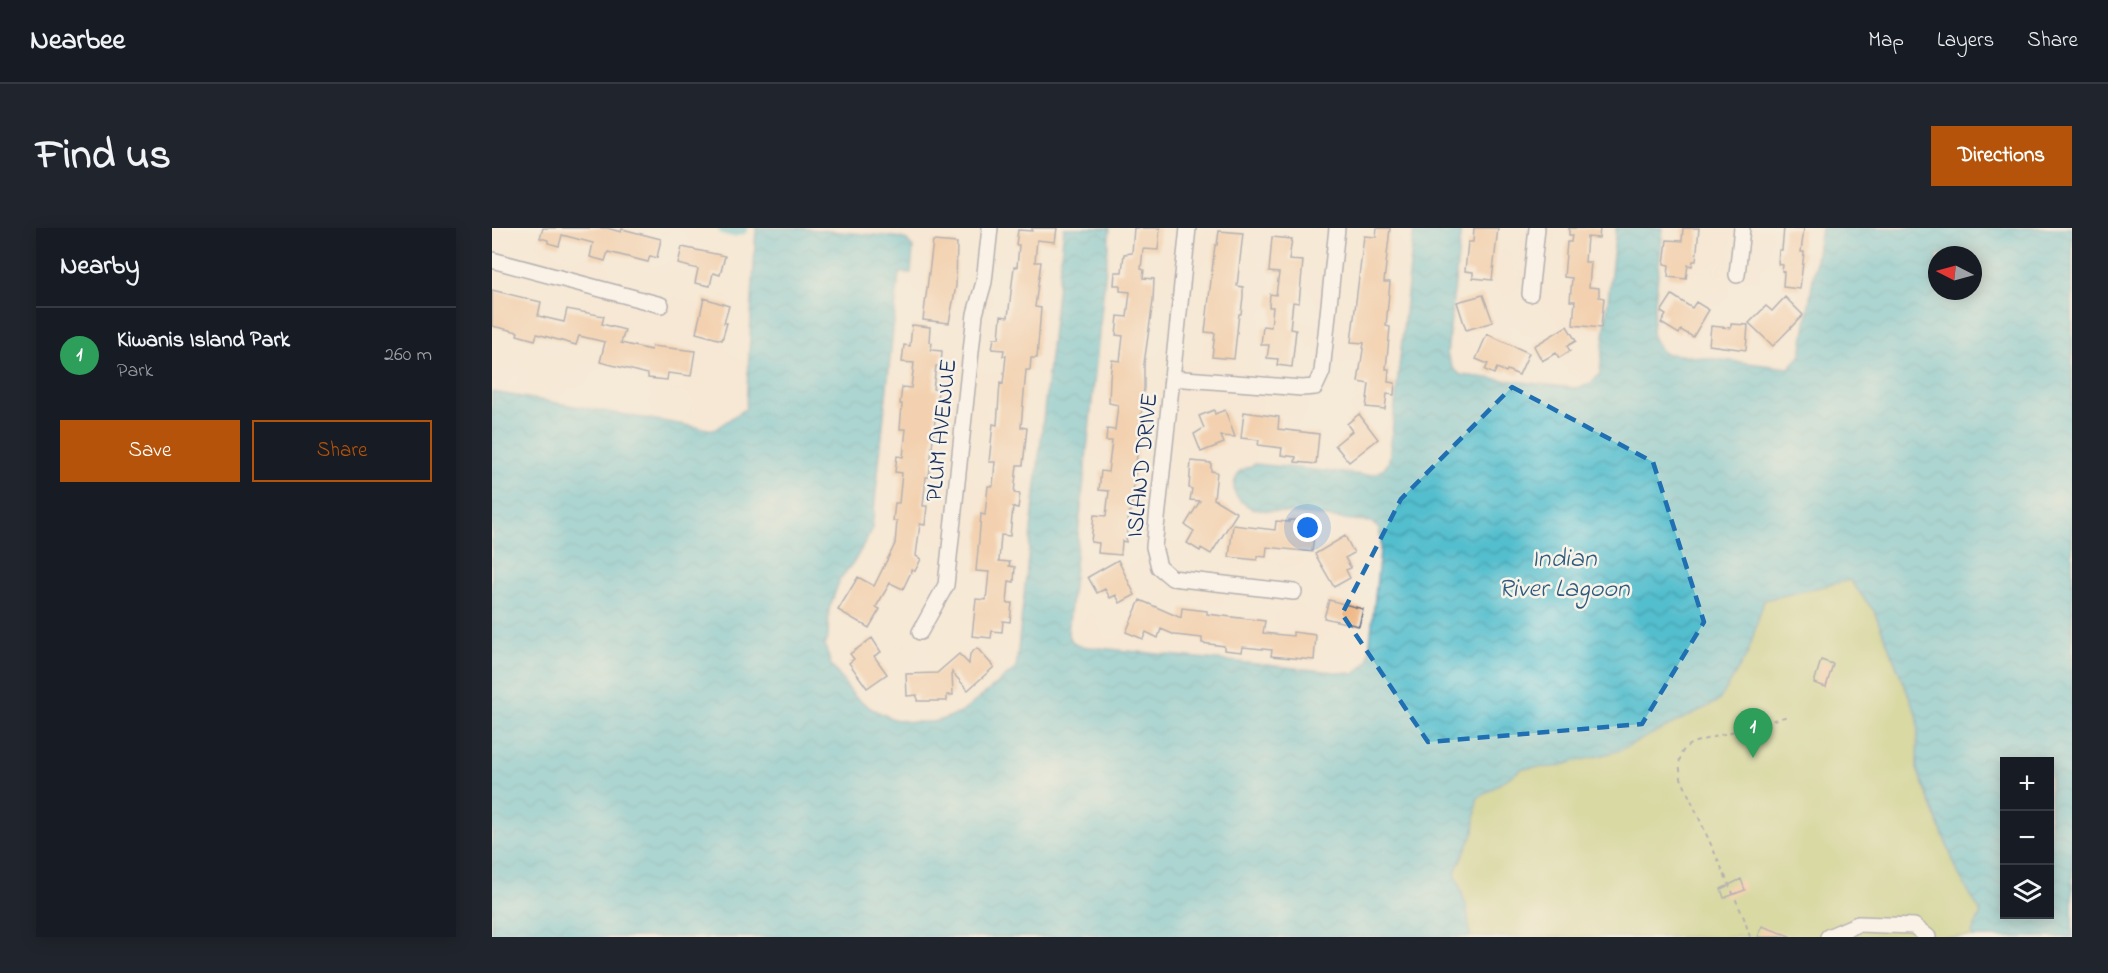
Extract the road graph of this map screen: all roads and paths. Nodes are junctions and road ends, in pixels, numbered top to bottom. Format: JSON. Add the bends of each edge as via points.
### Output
{"nodes":[{"id":1,"x":990,"y":228,"type":"edge"},
{"id":2,"x":1188,"y":228,"type":"edge"},
{"id":3,"x":1336,"y":228,"type":"edge"},
{"id":4,"x":1537,"y":228,"type":"edge"},
{"id":5,"x":1742,"y":228,"type":"edge"},
{"id":6,"x":492,"y":260,"type":"edge"},
{"id":7,"x":1737,"y":275,"type":"dead end"},
{"id":8,"x":1530,"y":294,"type":"dead end"},
{"id":9,"x":661,"y":305,"type":"dead end"},
{"id":10,"x":1172,"y":378,"type":"junction"},
{"id":11,"x":1293,"y":592,"type":"dead end"},
{"id":12,"x":920,"y":632,"type":"dead end"},
{"id":13,"x":1788,"y":716,"type":"dead end"},
{"id":14,"x":1750,"y":937,"type":"edge"},
{"id":15,"x":1828,"y":937,"type":"edge"},
{"id":16,"x":1928,"y":937,"type":"edge"}],
"edges":[{"from":1,"to":12,"type":"street","name":"PLUM AVENUE","via":[[984,282],[975,314],[946,585]]},
{"from":2,"to":10,"type":"street","name":"ISLAND DRIVE"},
{"from":3,"to":10,"type":"street","via":[[1322,372],[1315,387]]},
{"from":4,"to":8,"type":"street"},
{"from":5,"to":7,"type":"street"},
{"from":6,"to":9,"type":"street"},
{"from":10,"to":11,"type":"street","name":"ISLAND DRIVE","via":[[1154,547],[1159,567],[1172,578]]},
{"from":13,"to":14,"type":"path","via":[[1692,743],[1683,748],[1679,761],[1681,778]]},
{"from":15,"to":16,"type":"street","via":[[1858,924],[1914,926]]}]}
